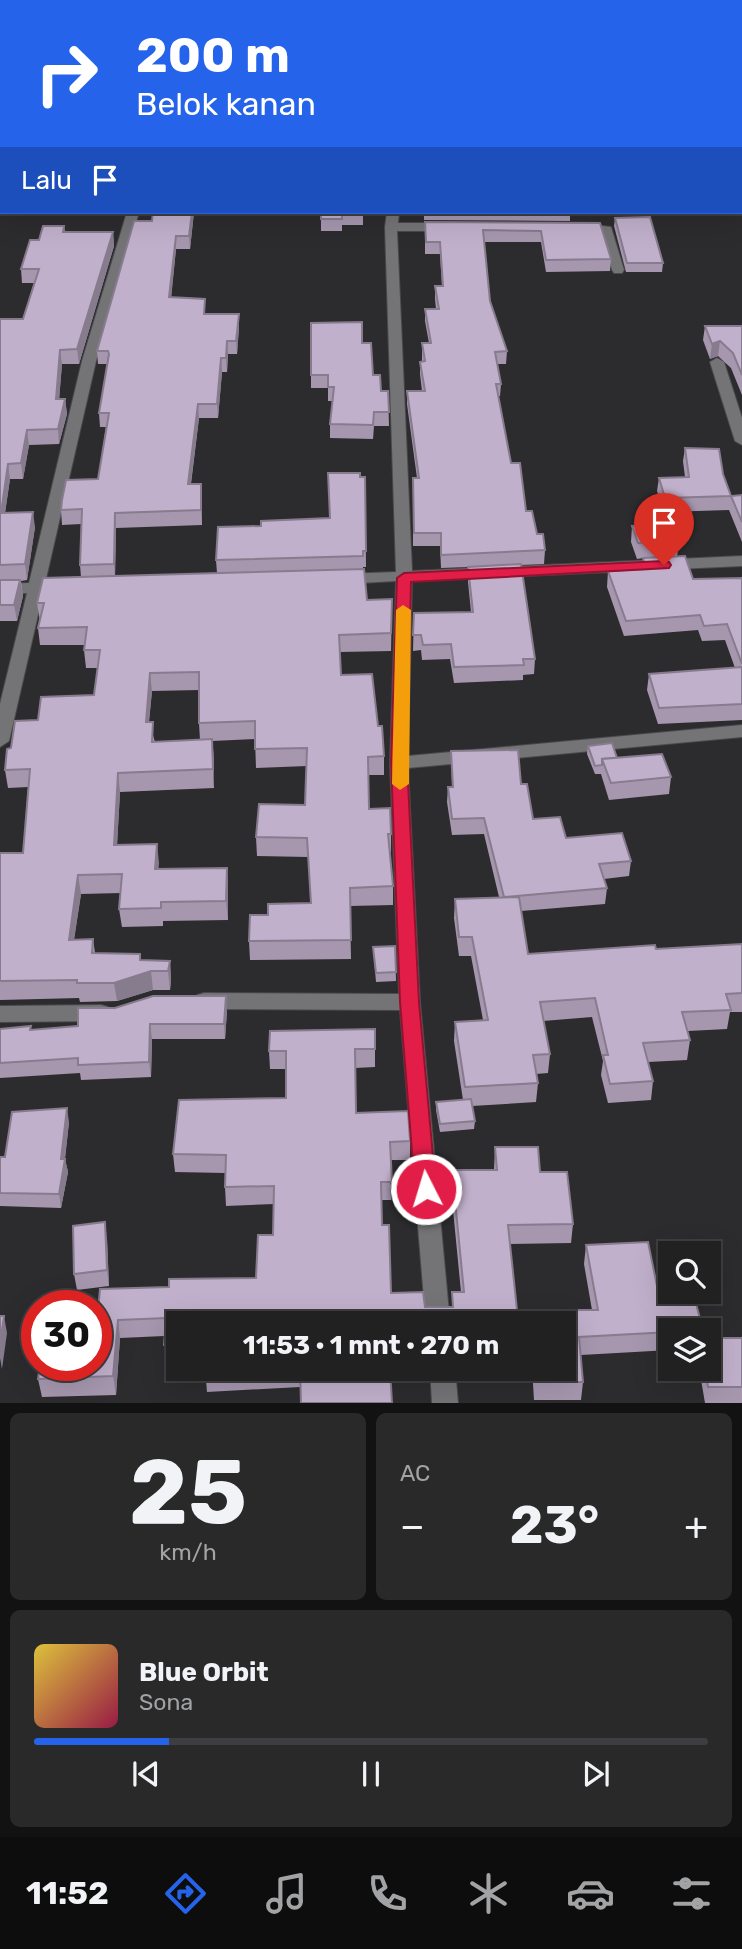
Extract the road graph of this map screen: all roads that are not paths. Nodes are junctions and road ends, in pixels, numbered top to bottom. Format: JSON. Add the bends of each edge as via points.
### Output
{"nodes":[{"id":1,"x":131,"y":214,"type":"edge"},
{"id":2,"x":392,"y":220,"type":"edge"},
{"id":3,"x":460,"y":227,"type":"edge"},
{"id":4,"x":571,"y":227,"type":"edge"},
{"id":5,"x":618,"y":270,"type":"dead end"},
{"id":6,"x":717,"y":362,"type":"dead end"},
{"id":7,"x":742,"y":441,"type":"edge"},
{"id":8,"x":742,"y":561,"type":"edge"},
{"id":9,"x":404,"y":578,"type":"junction"},
{"id":10,"x":322,"y":580,"type":"edge"},
{"id":11,"x":75,"y":587,"type":"edge"},
{"id":12,"x":34,"y":588,"type":"junction"},
{"id":13,"x":0,"y":589,"type":"edge"},
{"id":14,"x":742,"y":731,"type":"edge"},
{"id":15,"x":0,"y":741,"type":"edge"},
{"id":16,"x":399,"y":762,"type":"junction"},
{"id":17,"x":181,"y":1000,"type":"edge"},
{"id":18,"x":410,"y":1002,"type":"junction"},
{"id":19,"x":117,"y":1012,"type":"edge"},
{"id":20,"x":0,"y":1014,"type":"edge"},
{"id":21,"x":437,"y":1311,"type":"edge"},
{"id":22,"x":443,"y":1381,"type":"edge"},
{"id":23,"x":444,"y":1403,"type":"edge"}],
"edges":[{"from":1,"to":12,"type":"street","via":[[89,361]]},
{"from":2,"to":3,"type":"street"},
{"from":2,"to":9,"type":"street"},
{"from":4,"to":5,"type":"street","via":[[607,230]]},
{"from":6,"to":7,"type":"street"},
{"from":8,"to":9,"type":"street"},
{"from":9,"to":10,"type":"street"},
{"from":9,"to":16,"type":"street"},
{"from":11,"to":12,"type":"street"},
{"from":12,"to":13,"type":"street"},
{"from":12,"to":15,"type":"street"},
{"from":14,"to":16,"type":"street"},
{"from":16,"to":18,"type":"street"},
{"from":17,"to":18,"type":"street"},
{"from":18,"to":21,"type":"street"},
{"from":19,"to":20,"type":"street"},
{"from":22,"to":23,"type":"street"}]}
